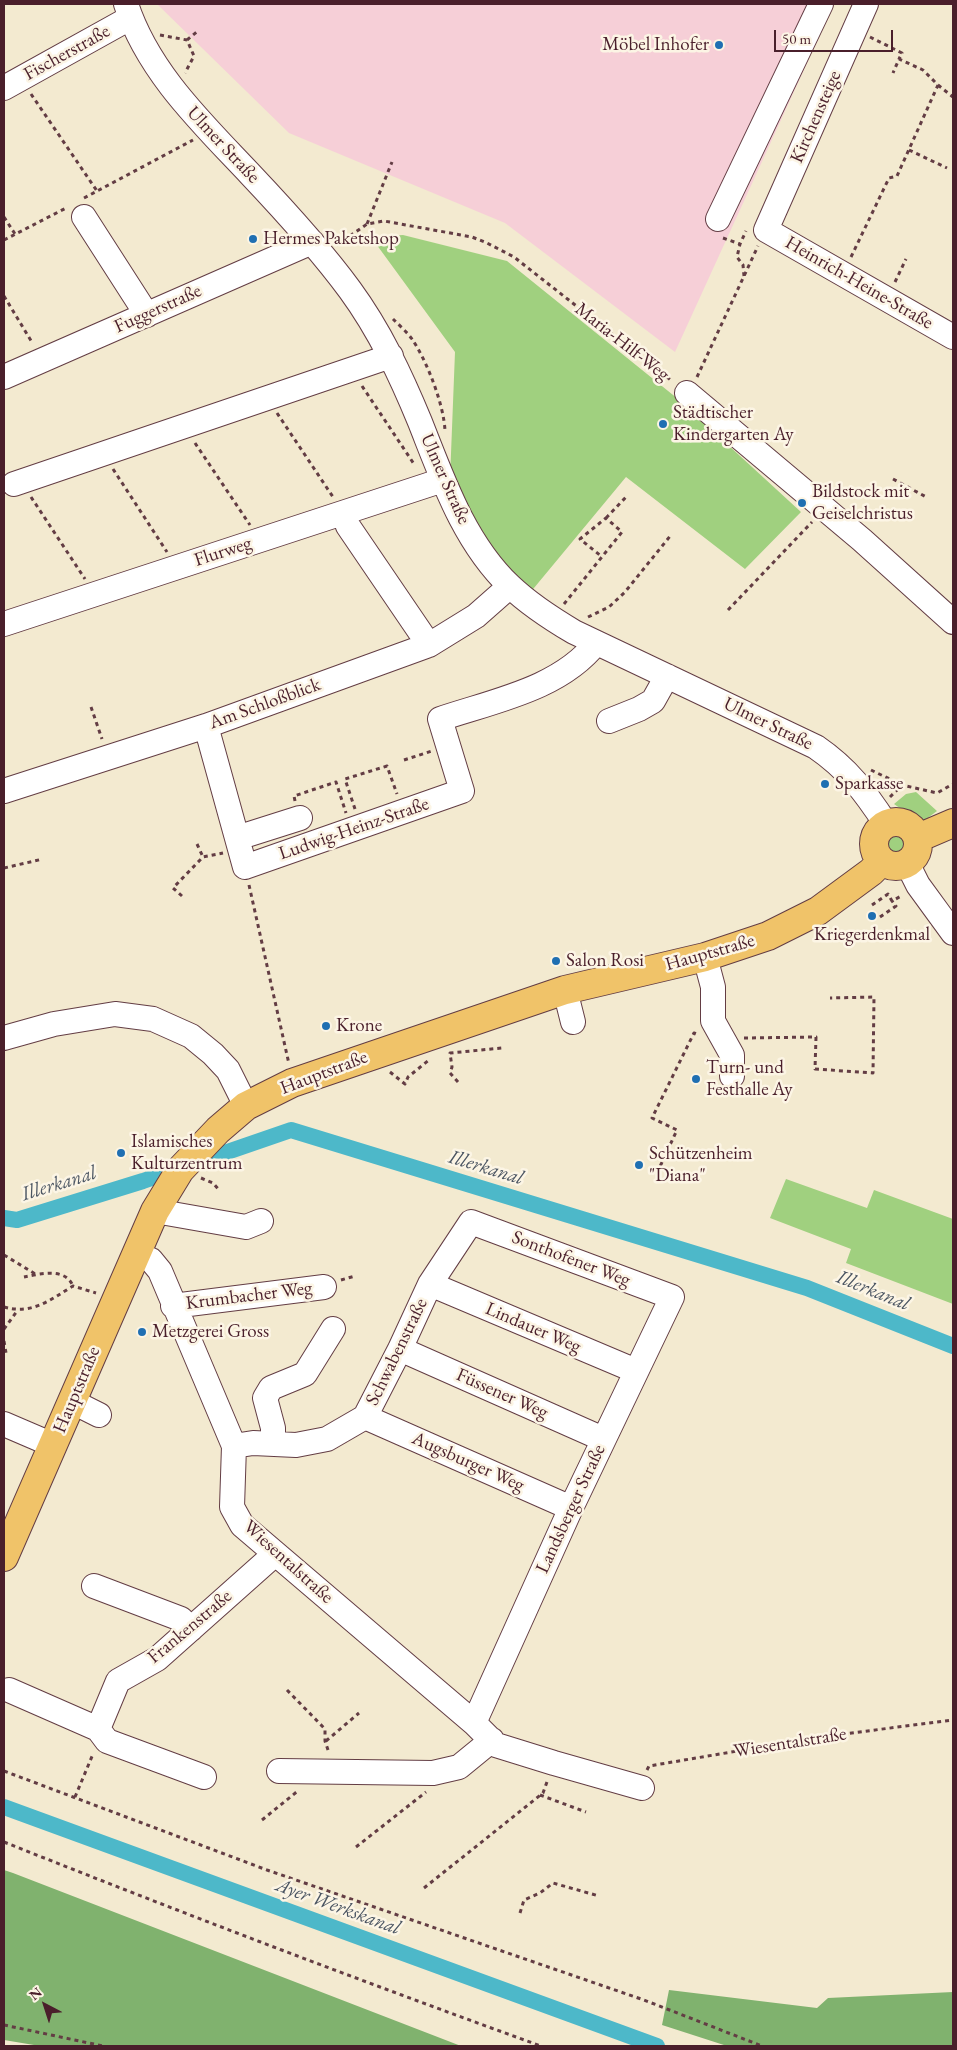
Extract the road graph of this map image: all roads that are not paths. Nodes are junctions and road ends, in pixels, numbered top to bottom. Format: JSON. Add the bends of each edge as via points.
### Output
{"nodes":[{"id":1,"x":821,"y":4,"type":"edge"},
{"id":2,"x":866,"y":4,"type":"edge"},
{"id":3,"x":128,"y":11,"type":"edge"},
{"id":4,"x":10,"y":82,"type":"edge"},
{"id":5,"x":84,"y":218,"type":"dead end"},
{"id":6,"x":718,"y":219,"type":"dead end"},
{"id":7,"x":766,"y":230,"type":"joint"},
{"id":8,"x":323,"y":245,"type":"junction"},
{"id":9,"x":147,"y":315,"type":"junction"},
{"id":10,"x":953,"y":337,"type":"edge"},
{"id":11,"x":391,"y":356,"type":"junction"},
{"id":12,"x":4,"y":377,"type":"edge"},
{"id":13,"x":687,"y":393,"type":"road end"},
{"id":14,"x":435,"y":482,"type":"junction"},
{"id":15,"x":18,"y":483,"type":"road end"},
{"id":16,"x":343,"y":512,"type":"junction"},
{"id":17,"x":510,"y":586,"type":"junction"},
{"id":18,"x":953,"y":622,"type":"edge"},
{"id":19,"x":4,"y":624,"type":"edge"},
{"id":20,"x":596,"y":643,"type":"junction"},
{"id":21,"x":429,"y":645,"type":"junction"},
{"id":22,"x":667,"y":676,"type":"junction"},
{"id":23,"x":609,"y":721,"type":"dead end"},
{"id":24,"x":206,"y":726,"type":"junction"},
{"id":25,"x":4,"y":791,"type":"edge"},
{"id":26,"x":300,"y":818,"type":"road end"},
{"id":27,"x":953,"y":823,"type":"edge"},
{"id":28,"x":886,"y":824,"type":"junction"},
{"id":29,"x":918,"y":838,"type":"junction"},
{"id":30,"x":241,"y":851,"type":"junction"},
{"id":31,"x":902,"y":870,"type":"junction"},
{"id":32,"x":953,"y":933,"type":"edge"},
{"id":33,"x":705,"y":957,"type":"junction"},
{"id":34,"x":565,"y":990,"type":"junction"},
{"id":35,"x":573,"y":1022,"type":"dead end"},
{"id":36,"x":4,"y":1038,"type":"edge"},
{"id":37,"x":732,"y":1076,"type":"dead end"},
{"id":38,"x":246,"y":1106,"type":"junction"},
{"id":39,"x":159,"y":1204,"type":"junction"},
{"id":40,"x":261,"y":1221,"type":"dead end"},
{"id":41,"x":471,"y":1222,"type":"joint"},
{"id":42,"x":135,"y":1255,"type":"junction"},
{"id":43,"x":430,"y":1284,"type":"junction"},
{"id":44,"x":324,"y":1287,"type":"dead end"},
{"id":45,"x":672,"y":1297,"type":"joint"},
{"id":46,"x":173,"y":1306,"type":"junction"},
{"id":47,"x":333,"y":1329,"type":"dead end"},
{"id":48,"x":400,"y":1350,"type":"junction"},
{"id":49,"x":636,"y":1372,"type":"junction"},
{"id":50,"x":73,"y":1402,"type":"junction"},
{"id":51,"x":99,"y":1415,"type":"dead end"},
{"id":52,"x":365,"y":1416,"type":"junction"},
{"id":53,"x":4,"y":1424,"type":"edge"},
{"id":54,"x":603,"y":1438,"type":"junction"},
{"id":55,"x":54,"y":1444,"type":"junction"},
{"id":56,"x":274,"y":1444,"type":"junction"},
{"id":57,"x":234,"y":1446,"type":"junction"},
{"id":58,"x":570,"y":1508,"type":"junction"},
{"id":59,"x":275,"y":1554,"type":"junction"},
{"id":60,"x":4,"y":1557,"type":"edge"},
{"id":61,"x":94,"y":1586,"type":"dead end"},
{"id":62,"x":191,"y":1629,"type":"junction"},
{"id":63,"x":9,"y":1690,"type":"dead end"},
{"id":64,"x":474,"y":1723,"type":"junction"},
{"id":65,"x":90,"y":1725,"type":"junction"},
{"id":66,"x":492,"y":1740,"type":"junction"},
{"id":67,"x":279,"y":1770,"type":"dead end"},
{"id":68,"x":204,"y":1777,"type":"dead end"},
{"id":69,"x":640,"y":1787,"type":"road end"}],
"edges":[{"from":1,"to":6,"type":"street"},
{"from":2,"to":7,"type":"street","name":"Kirchensteige"},
{"from":3,"to":4,"type":"street","name":"Fischerstraße"},
{"from":3,"to":8,"type":"street","name":"Ulmer Straße","via":[[144,46],[171,86],[209,132]]},
{"from":5,"to":9,"type":"street"},
{"from":7,"to":10,"type":"street","name":"Heinrich-Heine-Straße"},
{"from":8,"to":9,"type":"street","name":"Fuggerstraße"},
{"from":8,"to":11,"type":"street","name":"Ulmer Straße"},
{"from":9,"to":12,"type":"street","name":"Fuggerstraße"},
{"from":11,"to":14,"type":"street","name":"Ulmer Straße"},
{"from":11,"to":15,"type":"street"},
{"from":13,"to":18,"type":"street","name":"Maria-Hilf-Weg"},
{"from":14,"to":16,"type":"street","name":"Flurweg"},
{"from":14,"to":17,"type":"street","name":"Ulmer Straße","via":[[482,553]]},
{"from":16,"to":19,"type":"street","name":"Flurweg"},
{"from":16,"to":21,"type":"street","via":[[348,526]]},
{"from":17,"to":20,"type":"street","name":"Ulmer Straße","via":[[552,619]]},
{"from":17,"to":21,"type":"street","name":"Am Schloßblick","via":[[476,616]]},
{"from":20,"to":22,"type":"street","name":"Ulmer Straße"},
{"from":20,"to":30,"type":"street","name":"Ludwig-Heinz-Straße","via":[[565,672],[527,690],[440,718],[462,791],[356,828]]},
{"from":21,"to":24,"type":"street","name":"Am Schloßblick"},
{"from":22,"to":23,"type":"street","via":[[652,701]]},
{"from":22,"to":28,"type":"street","name":"Ulmer Straße","via":[[810,743],[837,762],[867,795]]},
{"from":24,"to":25,"type":"street","name":"Am Schloßblick"},
{"from":24,"to":30,"type":"street"},
{"from":26,"to":30,"type":"street"},
{"from":27,"to":29,"type":"main road"},
{"from":28,"to":29,"type":"main road","via":[[896,821],[908,825]]},
{"from":28,"to":31,"type":"main road","via":[[877,832],[876,854]]},
{"from":29,"to":31,"type":"main road","via":[[917,852]]},
{"from":31,"to":32,"type":"street"},
{"from":31,"to":33,"type":"main road","name":"Hauptstraße","via":[[871,872],[808,917],[768,936]]},
{"from":33,"to":34,"type":"main road","name":"Hauptstraße"},
{"from":33,"to":37,"type":"street","via":[[713,987],[718,1030],[732,1055]]},
{"from":34,"to":35,"type":"street"},
{"from":34,"to":38,"type":"main road","name":"Hauptstraße","via":[[292,1083]]},
{"from":36,"to":38,"type":"street","via":[[54,1024],[115,1014],[153,1019],[190,1036],[213,1054],[228,1070]]},
{"from":38,"to":39,"type":"main road","name":"Hauptstraße","via":[[180,1170]]},
{"from":39,"to":40,"type":"street","via":[[246,1227]]},
{"from":39,"to":42,"type":"main road","name":"Hauptstraße"},
{"from":41,"to":43,"type":"street","name":"Schwabenstraße"},
{"from":41,"to":45,"type":"street","name":"Sonthofener Weg"},
{"from":42,"to":46,"type":"street","name":"Wiesentalstraße","via":[[151,1260],[160,1271]]},
{"from":42,"to":50,"type":"main road","name":"Hauptstraße"},
{"from":43,"to":48,"type":"street","name":"Schwabenstraße"},
{"from":43,"to":49,"type":"street","name":"Lindauer Weg"},
{"from":44,"to":46,"type":"street","name":"Krumbacher Weg"},
{"from":45,"to":49,"type":"street","name":"Landsberger Straße"},
{"from":46,"to":57,"type":"street","name":"Wiesentalstraße"},
{"from":47,"to":56,"type":"street","via":[[305,1374],[272,1388],[265,1398]]},
{"from":48,"to":52,"type":"street","name":"Schwabenstraße"},
{"from":48,"to":54,"type":"street","name":"Füssener Weg"},
{"from":49,"to":54,"type":"street","name":"Landsberger Straße"},
{"from":50,"to":51,"type":"street"},
{"from":50,"to":55,"type":"main road","name":"Hauptstraße"},
{"from":52,"to":56,"type":"street","name":"Schwabenstraße","via":[[328,1439],[296,1445]]},
{"from":52,"to":58,"type":"street","name":"Augsburger Weg"},
{"from":53,"to":55,"type":"street"},
{"from":54,"to":58,"type":"street","name":"Landsberger Straße"},
{"from":55,"to":60,"type":"main road","name":"Hauptstraße"},
{"from":56,"to":57,"type":"street","name":"Schwabenstraße"},
{"from":57,"to":59,"type":"street","name":"Wiesentalstraße","via":[[232,1507],[242,1525]]},
{"from":58,"to":64,"type":"street","name":"Landsberger Straße"},
{"from":59,"to":62,"type":"street","name":"Frankenstraße"},
{"from":59,"to":64,"type":"street","name":"Wiesentalstraße"},
{"from":61,"to":62,"type":"street","via":[[181,1619]]},
{"from":62,"to":65,"type":"street","name":"Frankenstraße","via":[[157,1659],[118,1681]]},
{"from":63,"to":65,"type":"street"},
{"from":64,"to":66,"type":"street","name":"Wiesentalstraße"},
{"from":65,"to":68,"type":"street","via":[[107,1741]]},
{"from":66,"to":67,"type":"street","via":[[459,1767],[432,1773]]},
{"from":66,"to":69,"type":"street","name":"Wiesentalstraße","via":[[496,1745]]}]}
